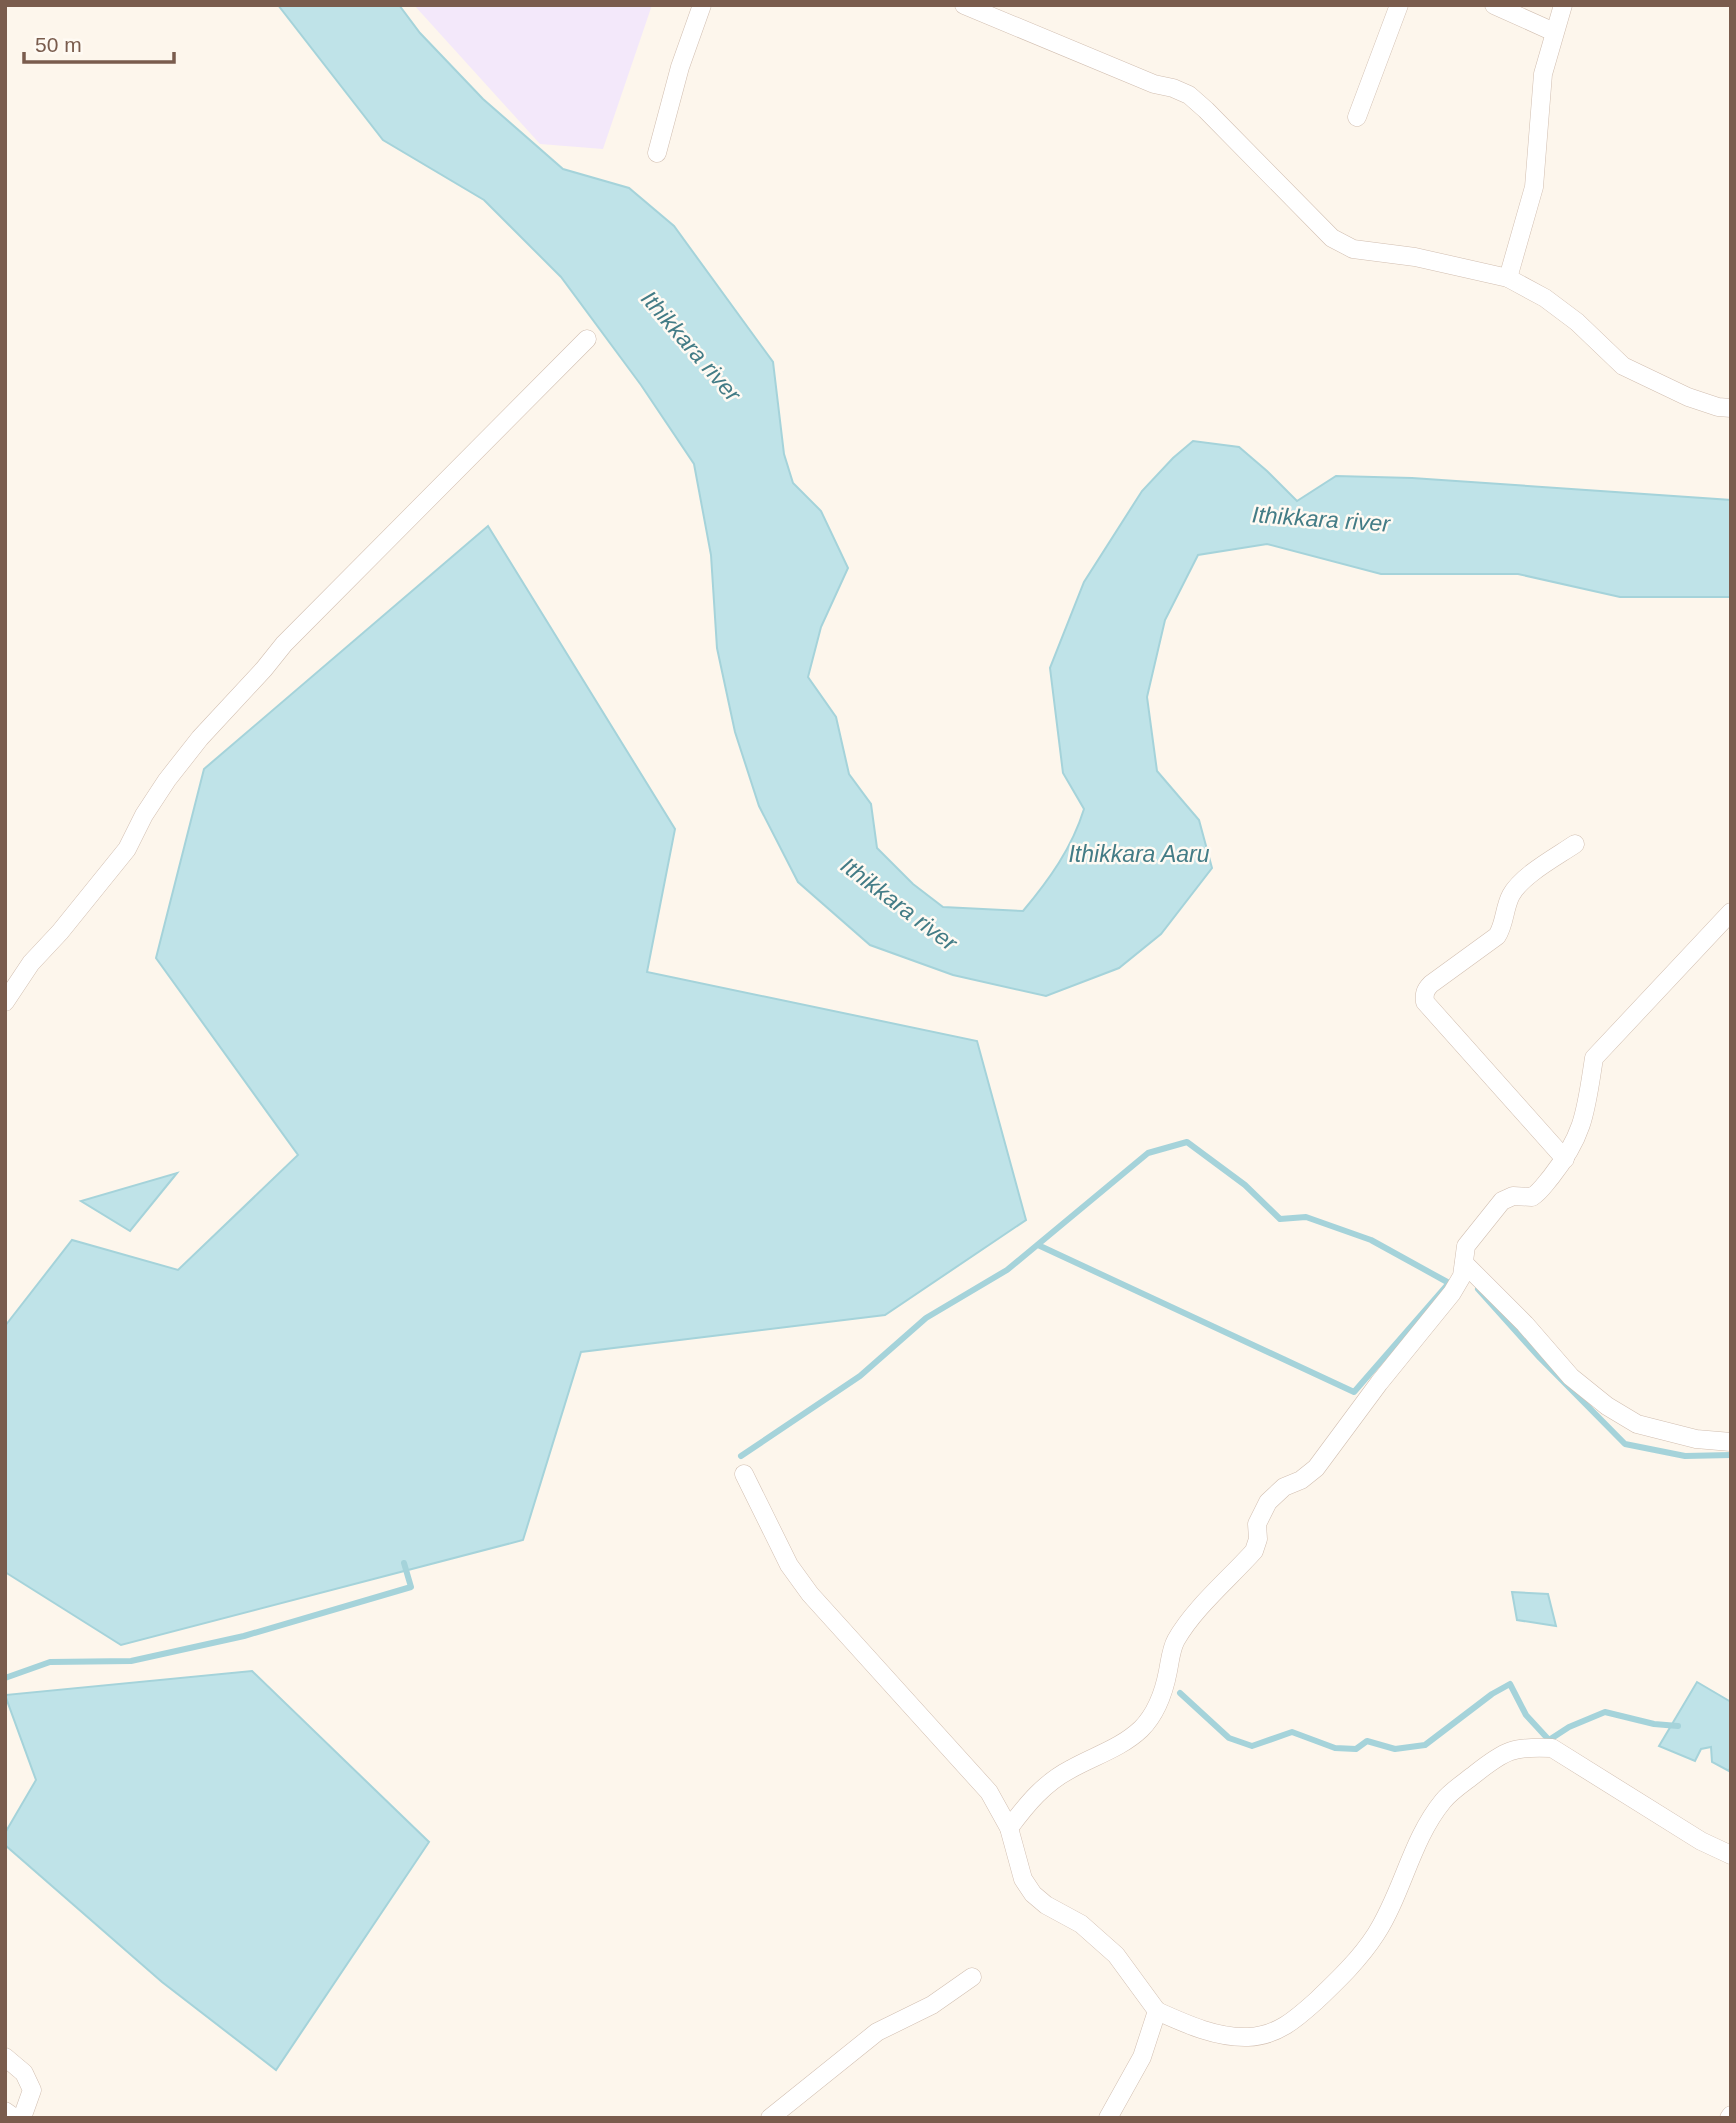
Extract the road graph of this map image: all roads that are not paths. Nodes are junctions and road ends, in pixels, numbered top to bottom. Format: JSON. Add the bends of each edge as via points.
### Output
{"nodes":[{"id":1,"x":702,"y":5,"type":"edge"},
{"id":2,"x":964,"y":5,"type":"edge"},
{"id":3,"x":1399,"y":5,"type":"edge"},
{"id":4,"x":1494,"y":5,"type":"edge"},
{"id":5,"x":1563,"y":5,"type":"edge"},
{"id":6,"x":1554,"y":32,"type":"junction"},
{"id":7,"x":1357,"y":117,"type":"dead end"},
{"id":8,"x":657,"y":153,"type":"dead end"},
{"id":9,"x":1508,"y":278,"type":"junction"},
{"id":10,"x":587,"y":339,"type":"dead end"},
{"id":11,"x":1731,"y":408,"type":"edge"},
{"id":12,"x":1575,"y":844,"type":"dead end"},
{"id":13,"x":1731,"y":912,"type":"edge"},
{"id":14,"x":5,"y":1002,"type":"edge"},
{"id":15,"x":1565,"y":1158,"type":"junction"},
{"id":16,"x":1464,"y":1263,"type":"junction"},
{"id":17,"x":1731,"y":1442,"type":"edge"},
{"id":18,"x":744,"y":1474,"type":"dead end"},
{"id":19,"x":1009,"y":1828,"type":"junction"},
{"id":20,"x":1731,"y":1855,"type":"edge"},
{"id":21,"x":972,"y":1977,"type":"dead end"},
{"id":22,"x":1157,"y":2011,"type":"junction"},
{"id":23,"x":5,"y":2057,"type":"edge"},
{"id":24,"x":5,"y":2111,"type":"edge"},
{"id":25,"x":15,"y":2118,"type":"edge"},
{"id":26,"x":22,"y":2118,"type":"edge"},
{"id":27,"x":770,"y":2118,"type":"edge"},
{"id":28,"x":1108,"y":2118,"type":"edge"}],
"edges":[{"from":1,"to":8,"type":"street"},
{"from":2,"to":9,"type":"street","via":[[1189,95],[1332,238],[1353,249],[1415,257]]},
{"from":3,"to":7,"type":"street"},
{"from":4,"to":6,"type":"street"},
{"from":5,"to":6,"type":"street"},
{"from":6,"to":9,"type":"street","via":[[1544,74],[1534,187]]},
{"from":9,"to":11,"type":"street","via":[[1577,322],[1623,366],[1688,397]]},
{"from":10,"to":14,"type":"street","via":[[222,712],[167,780],[127,849],[31,963]]},
{"from":12,"to":15,"type":"street","via":[[1522,882],[1510,898],[1497,936],[1431,984],[1424,996]]},
{"from":13,"to":15,"type":"street","via":[[1594,1058],[1580,1133]]},
{"from":15,"to":16,"type":"street","via":[[1536,1195],[1502,1201],[1466,1246]]},
{"from":16,"to":17,"type":"street","via":[[1572,1377],[1606,1406],[1637,1424],[1696,1439]]},
{"from":16,"to":19,"type":"street","via":[[1452,1293],[1316,1468],[1268,1502],[1257,1524],[1254,1551],[1174,1643],[1163,1693],[1141,1729],[1047,1784]]},
{"from":18,"to":19,"type":"street","via":[[789,1565],[810,1594],[989,1792]]},
{"from":19,"to":22,"type":"street","via":[[1023,1879],[1033,1894],[1081,1924],[1116,1955]]},
{"from":20,"to":22,"type":"street","via":[[1552,1748],[1526,1746],[1500,1755],[1443,1801],[1419,1840],[1377,1933],[1332,1986],[1290,2024],[1269,2034],[1226,2036]]},
{"from":21,"to":27,"type":"street","via":[[932,2005],[877,2032]]},
{"from":22,"to":28,"type":"street","via":[[1142,2057]]},
{"from":23,"to":26,"type":"street","via":[[24,2073],[32,2090]]},
{"from":24,"to":25,"type":"street"}]}
